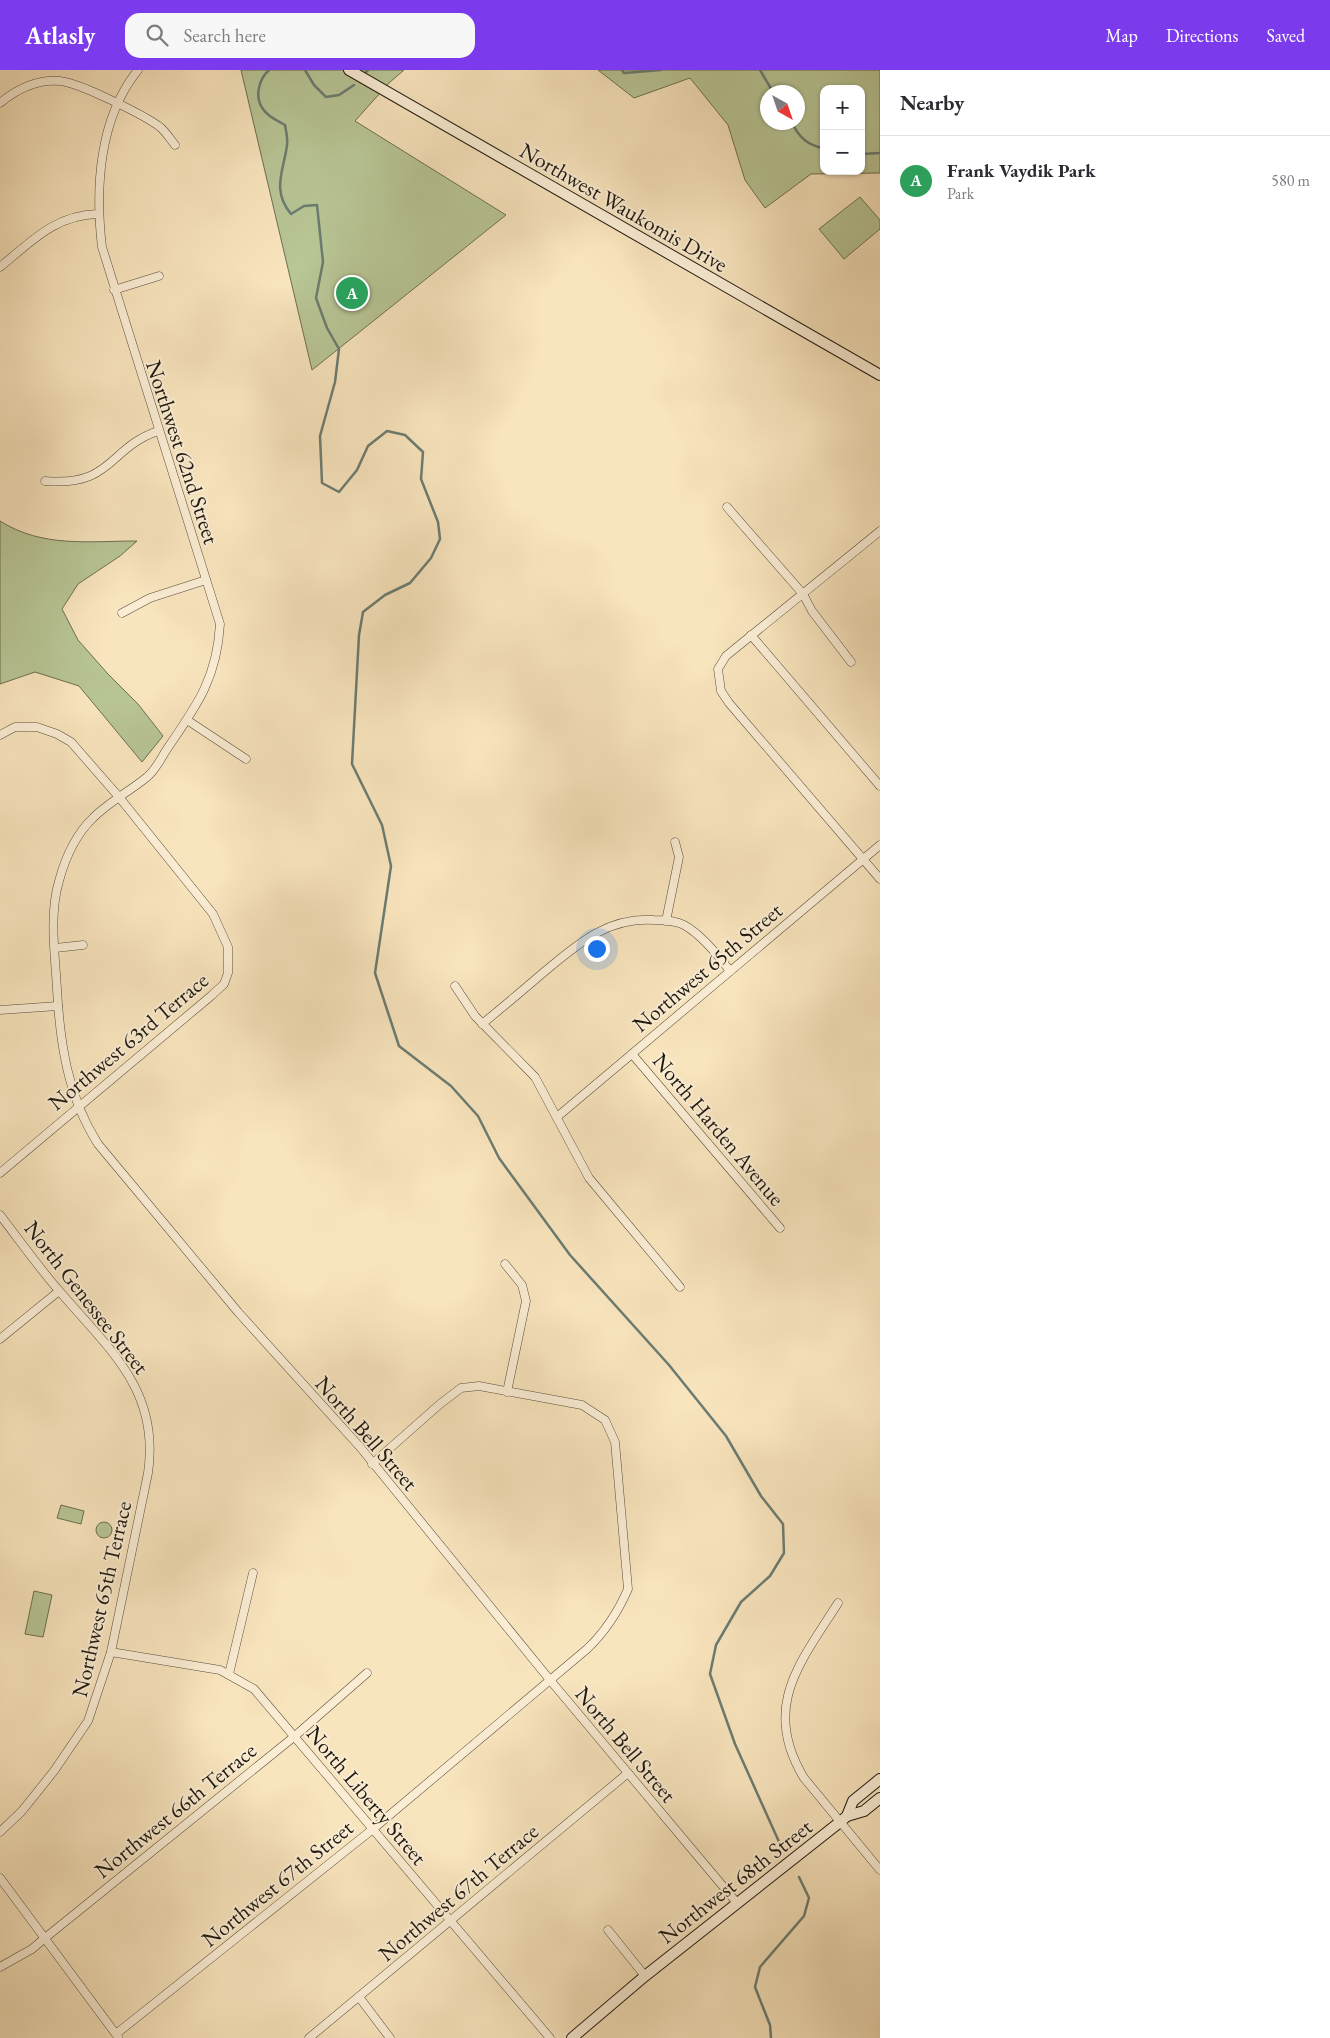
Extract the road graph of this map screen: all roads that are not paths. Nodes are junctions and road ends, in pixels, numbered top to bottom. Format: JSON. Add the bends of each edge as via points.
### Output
{"nodes":[{"id":1,"x":138,"y":70,"type":"edge"},
{"id":2,"x":349,"y":70,"type":"edge"},
{"id":3,"x":0,"y":103,"type":"edge"},
{"id":4,"x":117,"y":104,"type":"junction"},
{"id":5,"x":175,"y":145,"type":"dead end"},
{"id":6,"x":98,"y":214,"type":"junction"},
{"id":7,"x":0,"y":267,"type":"edge"},
{"id":8,"x":160,"y":276,"type":"dead end"},
{"id":9,"x":114,"y":290,"type":"junction"},
{"id":10,"x":880,"y":375,"type":"edge"},
{"id":11,"x":158,"y":432,"type":"junction"},
{"id":12,"x":44,"y":481,"type":"dead end"},
{"id":13,"x":728,"y":507,"type":"dead end"},
{"id":14,"x":880,"y":531,"type":"edge"},
{"id":15,"x":206,"y":580,"type":"junction"},
{"id":16,"x":803,"y":594,"type":"junction"},
{"id":17,"x":122,"y":613,"type":"dead end"},
{"id":18,"x":220,"y":624,"type":"joint"},
{"id":19,"x":751,"y":635,"type":"junction"},
{"id":20,"x":851,"y":662,"type":"dead end"},
{"id":21,"x":187,"y":720,"type":"junction"},
{"id":22,"x":0,"y":735,"type":"edge"},
{"id":23,"x":246,"y":758,"type":"dead end"},
{"id":24,"x":880,"y":786,"type":"edge"},
{"id":25,"x":119,"y":797,"type":"junction"},
{"id":26,"x":675,"y":842,"type":"dead end"},
{"id":27,"x":880,"y":845,"type":"edge"},
{"id":28,"x":864,"y":858,"type":"junction"},
{"id":29,"x":880,"y":879,"type":"edge"},
{"id":30,"x":666,"y":921,"type":"junction"},
{"id":31,"x":83,"y":945,"type":"dead end"},
{"id":32,"x":55,"y":948,"type":"junction"},
{"id":33,"x":730,"y":971,"type":"junction"},
{"id":34,"x":455,"y":986,"type":"dead end"},
{"id":35,"x":58,"y":1006,"type":"junction"},
{"id":36,"x":0,"y":1010,"type":"edge"},
{"id":37,"x":482,"y":1024,"type":"junction"},
{"id":38,"x":632,"y":1054,"type":"junction"},
{"id":39,"x":78,"y":1106,"type":"junction"},
{"id":40,"x":557,"y":1117,"type":"junction"},
{"id":41,"x":0,"y":1173,"type":"edge"},
{"id":42,"x":0,"y":1215,"type":"edge"},
{"id":43,"x":780,"y":1228,"type":"dead end"},
{"id":44,"x":505,"y":1264,"type":"dead end"},
{"id":45,"x":680,"y":1287,"type":"dead end"},
{"id":46,"x":59,"y":1291,"type":"junction"},
{"id":47,"x":0,"y":1339,"type":"edge"},
{"id":48,"x":507,"y":1392,"type":"junction"},
{"id":49,"x":372,"y":1464,"type":"junction"},
{"id":50,"x":144,"y":1492,"type":"joint"},
{"id":51,"x":253,"y":1573,"type":"dead end"},
{"id":52,"x":838,"y":1603,"type":"dead end"},
{"id":53,"x":110,"y":1652,"type":"junction"},
{"id":54,"x":367,"y":1673,"type":"dead end"},
{"id":55,"x":229,"y":1674,"type":"junction"},
{"id":56,"x":550,"y":1680,"type":"junction"},
{"id":57,"x":295,"y":1736,"type":"junction"},
{"id":58,"x":628,"y":1773,"type":"junction"},
{"id":59,"x":880,"y":1778,"type":"edge"},
{"id":60,"x":880,"y":1798,"type":"edge"},
{"id":61,"x":844,"y":1819,"type":"junction"},
{"id":62,"x":373,"y":1829,"type":"junction"},
{"id":63,"x":0,"y":1832,"type":"edge"},
{"id":64,"x":880,"y":1870,"type":"edge"},
{"id":65,"x":0,"y":1878,"type":"edge"},
{"id":66,"x":737,"y":1903,"type":"junction"},
{"id":67,"x":450,"y":1921,"type":"junction"},
{"id":68,"x":608,"y":1930,"type":"dead end"},
{"id":69,"x":45,"y":1938,"type":"junction"},
{"id":70,"x":0,"y":1967,"type":"edge"},
{"id":71,"x":645,"y":1976,"type":"junction"},
{"id":72,"x":359,"y":1997,"type":"junction"},
{"id":73,"x":118,"y":2036,"type":"edge"},
{"id":74,"x":310,"y":2038,"type":"edge"},
{"id":75,"x":390,"y":2038,"type":"edge"},
{"id":76,"x":550,"y":2038,"type":"edge"},
{"id":77,"x":572,"y":2038,"type":"edge"}],
"edges":[{"from":1,"to":4,"type":"street","name":"Northwest 62nd Street"},
{"from":2,"to":10,"type":"main road","name":"Northwest Waukomis Drive"},
{"from":3,"to":4,"type":"street","via":[[24,87],[60,81]]},
{"from":4,"to":5,"type":"street","via":[[161,128]]},
{"from":4,"to":6,"type":"street","name":"Northwest 62nd Street","via":[[103,155]]},
{"from":6,"to":7,"type":"street","via":[[60,221]]},
{"from":6,"to":9,"type":"street","name":"Northwest 62nd Street","via":[[102,247]]},
{"from":8,"to":9,"type":"street"},
{"from":9,"to":11,"type":"street","name":"Northwest 62nd Street"},
{"from":11,"to":12,"type":"street","via":[[138,442],[98,474],[66,483]]},
{"from":11,"to":15,"type":"street","name":"Northwest 62nd Street"},
{"from":13,"to":16,"type":"street"},
{"from":14,"to":16,"type":"street"},
{"from":15,"to":17,"type":"street","via":[[150,598]]},
{"from":15,"to":18,"type":"street","name":"Northwest 62nd Street"},
{"from":16,"to":19,"type":"street"},
{"from":16,"to":20,"type":"street","via":[[808,606]]},
{"from":18,"to":21,"type":"street","name":"North Bell Street","via":[[215,666]]},
{"from":19,"to":24,"type":"street"},
{"from":19,"to":28,"type":"street","via":[[726,656],[718,669],[719,683],[728,703]]},
{"from":21,"to":23,"type":"street"},
{"from":21,"to":25,"type":"street","name":"North Bell Street","via":[[149,776]]},
{"from":22,"to":25,"type":"street","name":"Northwest 63rd Terrace","via":[[15,727],[37,726],[57,734],[71,742]]},
{"from":25,"to":32,"type":"street","name":"North Bell Street","via":[[92,818],[65,864],[53,911]]},
{"from":25,"to":39,"type":"street","name":"Northwest 63rd Terrace","via":[[213,914],[228,947],[228,973],[224,984]]},
{"from":26,"to":30,"type":"street","via":[[679,857]]},
{"from":27,"to":28,"type":"street","name":"Northwest 65th Street"},
{"from":28,"to":29,"type":"street"},
{"from":28,"to":33,"type":"street","name":"Northwest 65th Street"},
{"from":30,"to":33,"type":"street","via":[[684,926]]},
{"from":30,"to":37,"type":"street","via":[[620,922],[588,936]]},
{"from":31,"to":32,"type":"street"},
{"from":32,"to":35,"type":"street","name":"North Bell Street"},
{"from":33,"to":38,"type":"street","name":"Northwest 65th Street"},
{"from":34,"to":37,"type":"street"},
{"from":35,"to":36,"type":"street"},
{"from":35,"to":39,"type":"street","name":"North Bell Street","via":[[65,1063]]},
{"from":37,"to":40,"type":"street","via":[[535,1076]]},
{"from":38,"to":40,"type":"street","name":"Northwest 65th Street"},
{"from":38,"to":43,"type":"street","name":"North Harden Avenue"},
{"from":39,"to":41,"type":"street","name":"Northwest 63rd Terrace"},
{"from":39,"to":49,"type":"street","name":"North Bell Street","via":[[98,1144],[238,1312]]},
{"from":40,"to":45,"type":"street","via":[[589,1178]]},
{"from":42,"to":46,"type":"street","name":"North Genessee Street"},
{"from":44,"to":48,"type":"street","via":[[522,1285],[526,1301]]},
{"from":46,"to":47,"type":"street"},
{"from":46,"to":50,"type":"street","name":"North Genessee Street","via":[[124,1366],[140,1394],[150,1443]]},
{"from":48,"to":49,"type":"street","name":"Northwest 67th Street","via":[[479,1386],[461,1388]]},
{"from":48,"to":56,"type":"street","name":"Northwest 67th Street","via":[[582,1404],[605,1420],[615,1442],[628,1589],[606,1630]]},
{"from":49,"to":56,"type":"street","name":"North Bell Street"},
{"from":50,"to":53,"type":"street","name":"Northwest 65th Terrace"},
{"from":51,"to":55,"type":"street"},
{"from":52,"to":61,"type":"street","via":[[791,1682],[786,1700],[786,1725],[789,1746],[797,1766]]},
{"from":53,"to":55,"type":"street","name":"North Liberty Street"},
{"from":53,"to":63,"type":"street","name":"Northwest 65th Terrace","via":[[93,1708],[81,1734],[22,1811]]},
{"from":54,"to":57,"type":"street","name":"Northwest 66th Terrace"},
{"from":55,"to":57,"type":"street","name":"North Liberty Street","via":[[254,1689]]},
{"from":56,"to":58,"type":"street","name":"North Bell Street"},
{"from":56,"to":62,"type":"street","name":"Northwest 67th Street"},
{"from":57,"to":62,"type":"street","name":"North Liberty Street"},
{"from":57,"to":69,"type":"street","name":"Northwest 66th Terrace"},
{"from":58,"to":66,"type":"street","name":"North Bell Street"},
{"from":58,"to":67,"type":"street","name":"Northwest 67th Terrace"},
{"from":59,"to":61,"type":"main road","name":"Northwest 68th Street","via":[[853,1801]]},
{"from":60,"to":61,"type":"main road","name":"Northwest 68th Street","via":[[864,1811]]},
{"from":61,"to":64,"type":"street"},
{"from":61,"to":66,"type":"main road","name":"Northwest 68th Street"},
{"from":62,"to":67,"type":"street","name":"North Liberty Street"},
{"from":62,"to":73,"type":"street","name":"Northwest 67th Street"},
{"from":65,"to":69,"type":"street"},
{"from":66,"to":71,"type":"main road","name":"Northwest 68th Street"},
{"from":67,"to":72,"type":"street","name":"Northwest 67th Terrace"},
{"from":67,"to":76,"type":"street","name":"North Liberty Street"},
{"from":68,"to":71,"type":"street"},
{"from":69,"to":70,"type":"street","name":"Northwest 66th Terrace"},
{"from":69,"to":73,"type":"street"},
{"from":71,"to":77,"type":"main road","name":"Northwest 68th Street"},
{"from":72,"to":74,"type":"street","name":"Northwest 67th Terrace"},
{"from":72,"to":75,"type":"street"}]}
